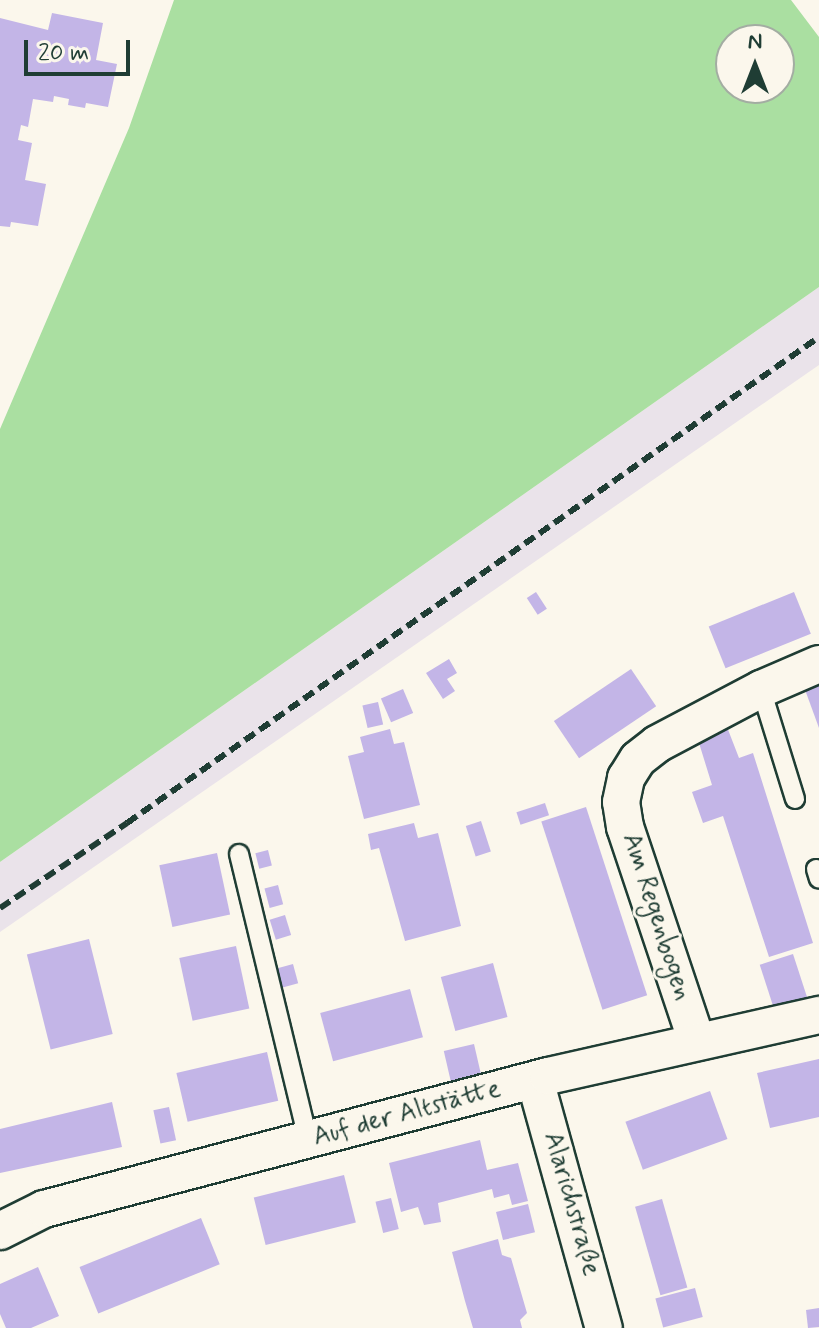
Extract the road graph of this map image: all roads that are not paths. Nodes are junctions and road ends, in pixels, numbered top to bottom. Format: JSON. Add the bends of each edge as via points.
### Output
{"nodes":[{"id":1,"x":819,"y":664,"type":"edge"},
{"id":2,"x":761,"y":689,"type":"junction"},
{"id":3,"x":795,"y":799,"type":"dead end"},
{"id":4,"x":239,"y":854,"type":"dead end"},
{"id":5,"x":819,"y":1015,"type":"edge"},
{"id":6,"x":697,"y":1042,"type":"junction"},
{"id":7,"x":535,"y":1080,"type":"junction"},
{"id":8,"x":308,"y":1140,"type":"junction"},
{"id":9,"x":0,"y":1231,"type":"edge"},
{"id":10,"x":604,"y":1328,"type":"edge"}],
"edges":[{"from":1,"to":2,"type":"street","name":"Am Regenbogen"},
{"from":2,"to":3,"type":"lane"},
{"from":2,"to":6,"type":"street","name":"Am Regenbogen","via":[[638,759],[626,778],[621,802]]},
{"from":4,"to":8,"type":"lane"},
{"from":5,"to":6,"type":"street","name":"Auf der Altstätte"},
{"from":6,"to":7,"type":"street","name":"Auf der Altstätte"},
{"from":7,"to":8,"type":"street","name":"Auf der Altstätte"},
{"from":7,"to":10,"type":"street","name":"Alarichstraße"},
{"from":8,"to":9,"type":"street","name":"Auf der Altstätte","via":[[44,1209]]}]}
